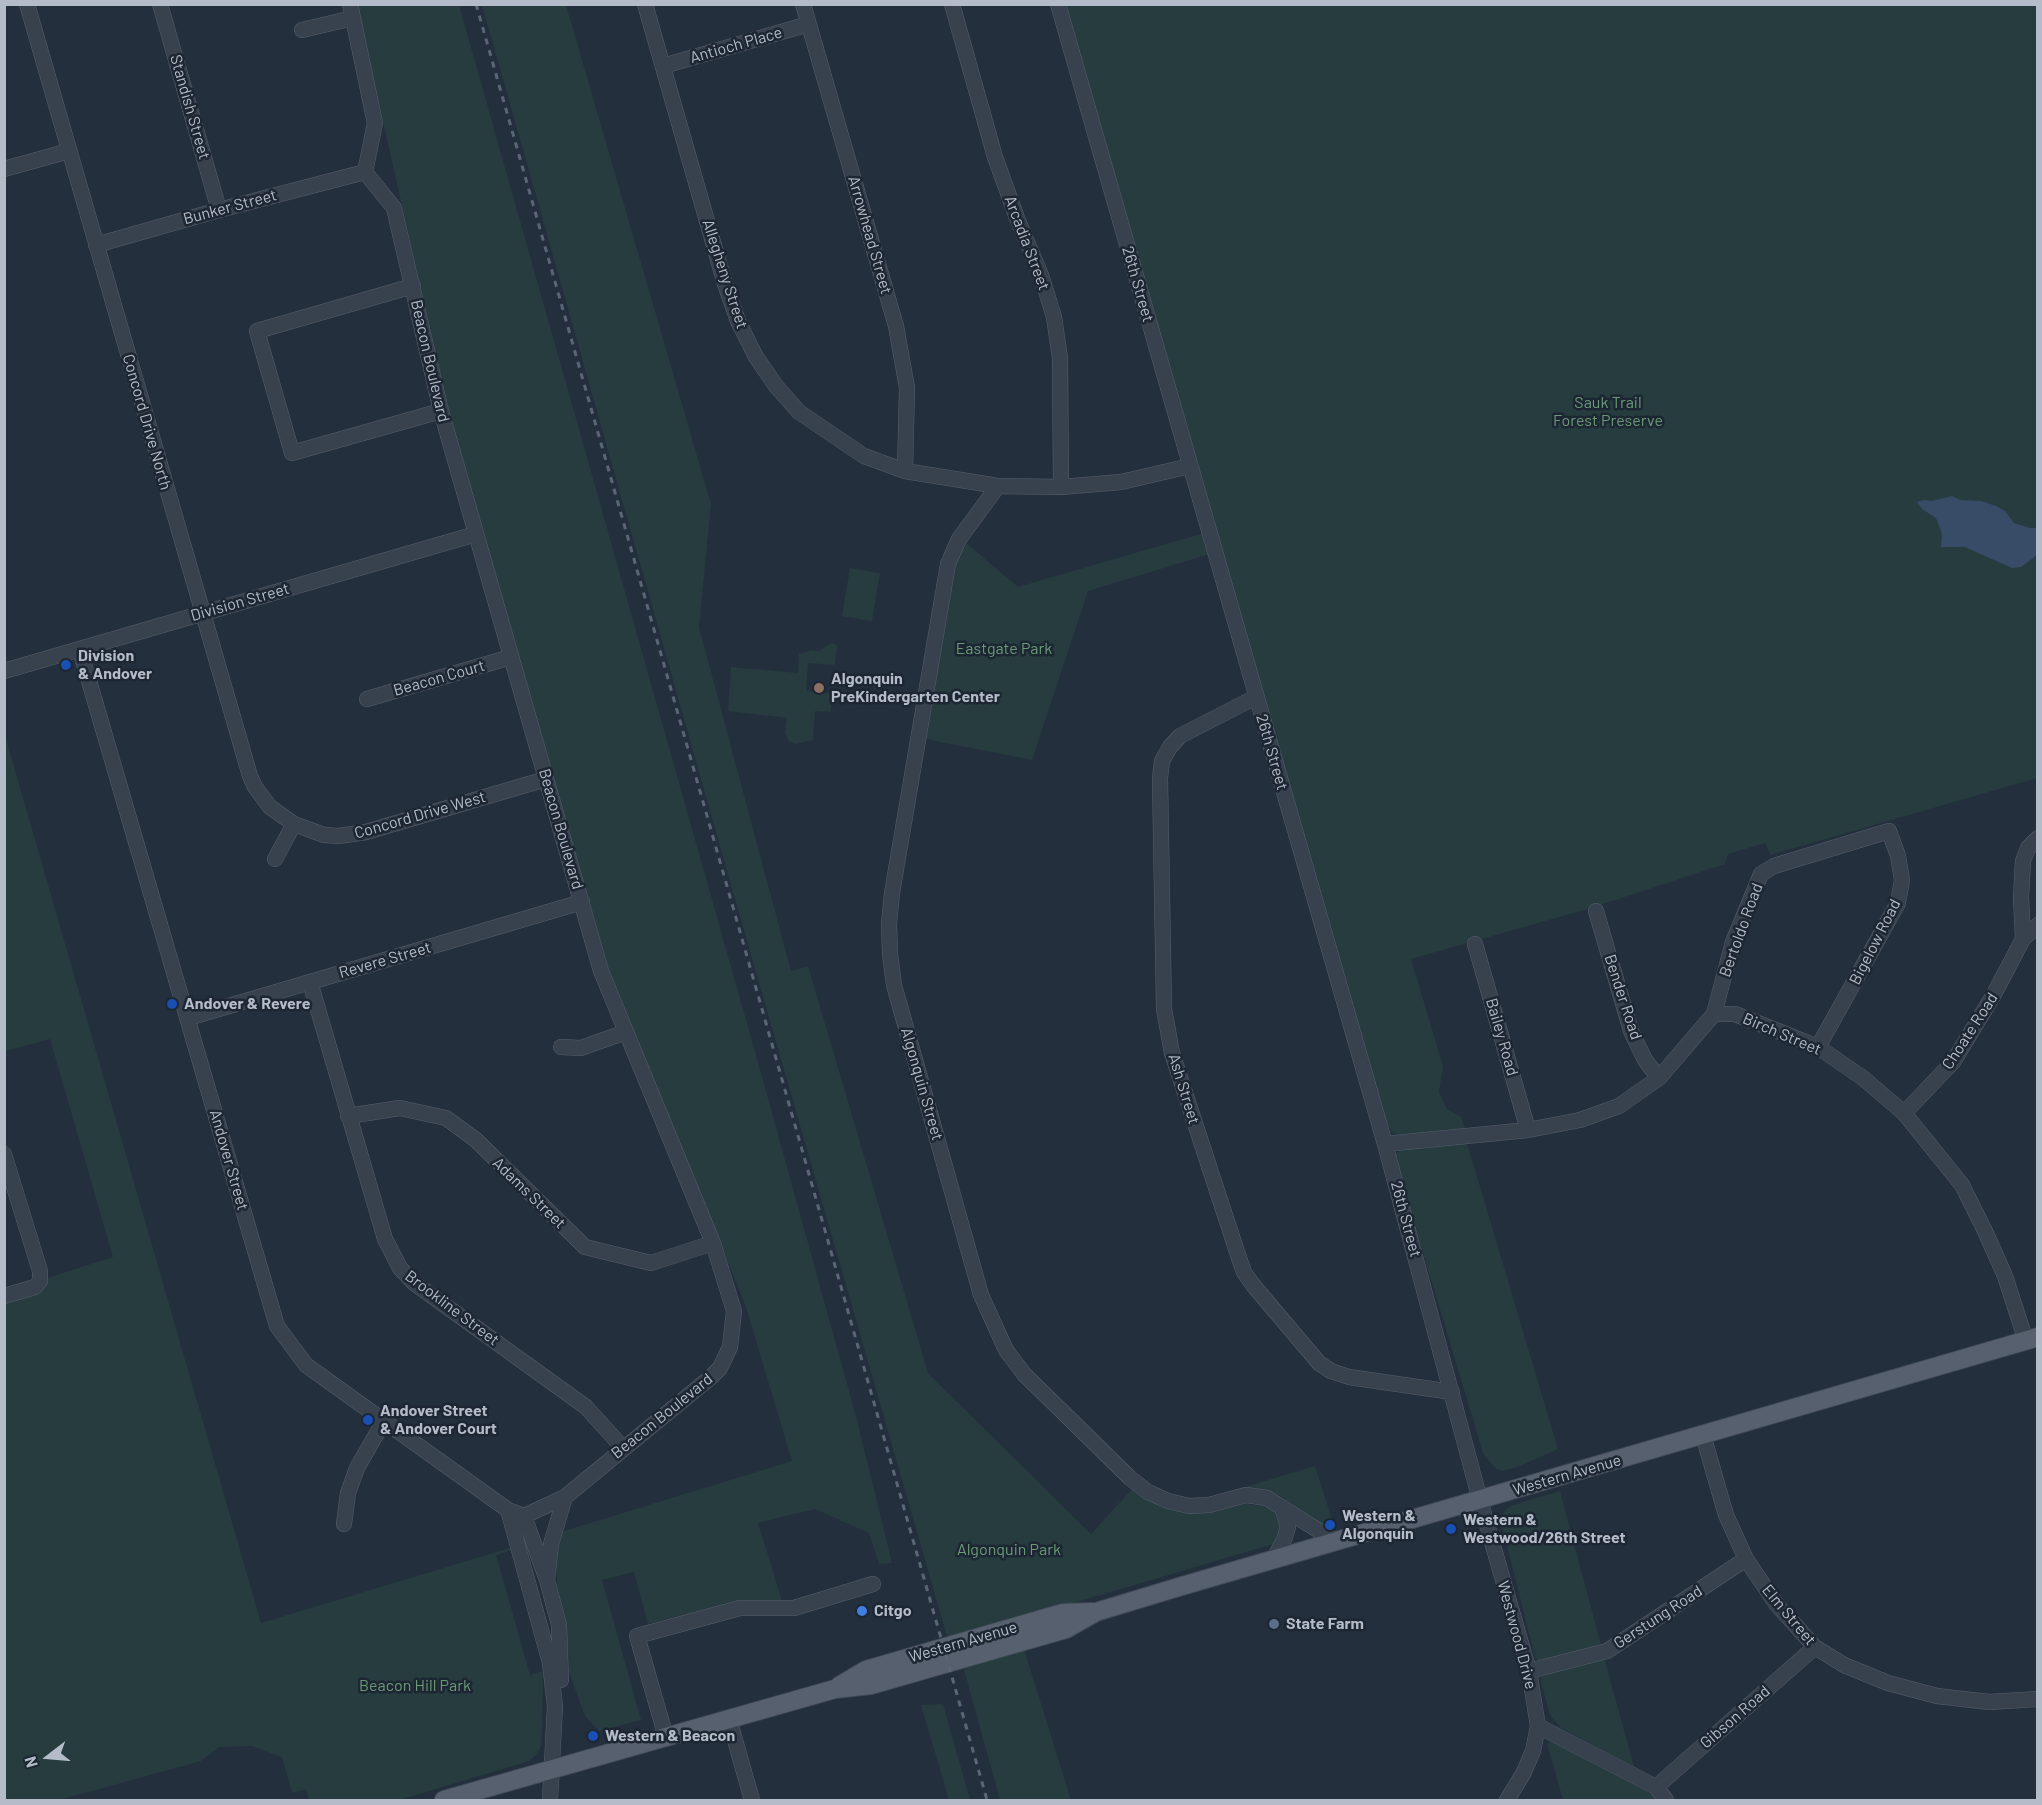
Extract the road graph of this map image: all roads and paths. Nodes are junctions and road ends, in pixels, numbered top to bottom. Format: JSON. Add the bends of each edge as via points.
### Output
{"nodes":[{"id":1,"x":27,"y":4,"type":"edge"},
{"id":2,"x":160,"y":4,"type":"edge"},
{"id":3,"x":645,"y":4,"type":"edge"},
{"id":4,"x":803,"y":4,"type":"edge"},
{"id":5,"x":952,"y":4,"type":"edge"},
{"id":6,"x":1058,"y":4,"type":"edge"},
{"id":7,"x":351,"y":11,"type":"edge"},
{"id":8,"x":809,"y":24,"type":"junction"},
{"id":9,"x":302,"y":30,"type":"dead end"},
{"id":10,"x":663,"y":66,"type":"junction"},
{"id":11,"x":69,"y":151,"type":"junction"},
{"id":12,"x":4,"y":169,"type":"edge"},
{"id":13,"x":364,"y":172,"type":"junction"},
{"id":14,"x":219,"y":210,"type":"junction"},
{"id":15,"x":96,"y":245,"type":"junction"},
{"id":16,"x":413,"y":286,"type":"junction"},
{"id":17,"x":441,"y":411,"type":"junction"},
{"id":18,"x":1190,"y":466,"type":"junction"},
{"id":19,"x":904,"y":471,"type":"junction"},
{"id":20,"x":998,"y":486,"type":"junction"},
{"id":21,"x":1061,"y":487,"type":"junction"},
{"id":22,"x":476,"y":534,"type":"junction"},
{"id":23,"x":203,"y":613,"type":"junction"},
{"id":24,"x":80,"y":650,"type":"junction"},
{"id":25,"x":512,"y":657,"type":"junction"},
{"id":26,"x":4,"y":671,"type":"edge"},
{"id":27,"x":1256,"y":697,"type":"junction"},
{"id":28,"x":368,"y":699,"type":"dead end"},
{"id":29,"x":546,"y":779,"type":"junction"},
{"id":30,"x":294,"y":824,"type":"junction"},
{"id":31,"x":1889,"y":831,"type":"joint"},
{"id":32,"x":2037,"y":838,"type":"edge"},
{"id":33,"x":275,"y":859,"type":"dead end"},
{"id":34,"x":582,"y":902,"type":"junction"},
{"id":35,"x":1596,"y":911,"type":"dead end"},
{"id":36,"x":2037,"y":925,"type":"edge"},
{"id":37,"x":2024,"y":939,"type":"junction"},
{"id":38,"x":1475,"y":944,"type":"dead end"},
{"id":39,"x":310,"y":982,"type":"junction"},
{"id":40,"x":1714,"y":1014,"type":"junction"},
{"id":41,"x":188,"y":1018,"type":"junction"},
{"id":42,"x":626,"y":1032,"type":"junction"},
{"id":43,"x":561,"y":1047,"type":"dead end"},
{"id":44,"x":1818,"y":1047,"type":"junction"},
{"id":45,"x":1659,"y":1078,"type":"junction"},
{"id":46,"x":1904,"y":1113,"type":"junction"},
{"id":47,"x":348,"y":1116,"type":"junction"},
{"id":48,"x":1528,"y":1130,"type":"junction"},
{"id":49,"x":1385,"y":1144,"type":"junction"},
{"id":50,"x":6,"y":1162,"type":"edge"},
{"id":51,"x":713,"y":1243,"type":"junction"},
{"id":52,"x":4,"y":1296,"type":"edge"},
{"id":53,"x":2031,"y":1339,"type":"edge"},
{"id":54,"x":1452,"y":1392,"type":"junction"},
{"id":55,"x":384,"y":1421,"type":"junction"},
{"id":56,"x":1703,"y":1435,"type":"junction"},
{"id":57,"x":623,"y":1448,"type":"junction"},
{"id":58,"x":564,"y":1497,"type":"junction"},
{"id":59,"x":1480,"y":1500,"type":"junction"},
{"id":60,"x":1282,"y":1506,"type":"junction"},
{"id":61,"x":508,"y":1510,"type":"junction"},
{"id":62,"x":524,"y":1516,"type":"junction"},
{"id":63,"x":344,"y":1524,"type":"dead end"},
{"id":64,"x":1335,"y":1542,"type":"junction"},
{"id":65,"x":1746,"y":1559,"type":"junction"},
{"id":66,"x":1273,"y":1560,"type":"junction"},
{"id":67,"x":547,"y":1581,"type":"junction"},
{"id":68,"x":873,"y":1584,"type":"dead end"},
{"id":69,"x":1815,"y":1647,"type":"junction"},
{"id":70,"x":1529,"y":1671,"type":"junction"},
{"id":71,"x":2037,"y":1700,"type":"edge"},
{"id":72,"x":555,"y":1706,"type":"junction"},
{"id":73,"x":729,"y":1719,"type":"junction"},
{"id":74,"x":1538,"y":1726,"type":"junction"},
{"id":75,"x":666,"y":1737,"type":"junction"},
{"id":76,"x":552,"y":1769,"type":"junction"},
{"id":77,"x":1656,"y":1787,"type":"junction"},
{"id":78,"x":444,"y":1800,"type":"edge"},
{"id":79,"x":550,"y":1800,"type":"edge"},
{"id":80,"x":753,"y":1800,"type":"edge"},
{"id":81,"x":1507,"y":1800,"type":"edge"},
{"id":82,"x":1666,"y":1800,"type":"edge"}],
"edges":[{"from":1,"to":11,"type":"street","name":"Concord Drive North"},
{"from":2,"to":14,"type":"street","name":"Standish Street"},
{"from":3,"to":10,"type":"street","name":"Allegheny Street"},
{"from":4,"to":8,"type":"street","name":"Arrowhead Street"},
{"from":5,"to":21,"type":"street","name":"Arcadia Street","via":[[995,157],[1054,316],[1060,358]]},
{"from":6,"to":18,"type":"street","name":"26th Street"},
{"from":7,"to":9,"type":"street"},
{"from":7,"to":13,"type":"street","via":[[375,123]]},
{"from":8,"to":10,"type":"street","name":"Antioch Place"},
{"from":8,"to":19,"type":"street","name":"Arrowhead Street","via":[[896,326],[907,388]]},
{"from":10,"to":19,"type":"street","name":"Allegheny Street","via":[[725,284],[756,357],[799,412],[864,456]]},
{"from":11,"to":12,"type":"street"},
{"from":11,"to":15,"type":"street","name":"Concord Drive North"},
{"from":13,"to":14,"type":"street","name":"Bunker Street"},
{"from":13,"to":16,"type":"street","name":"Beacon Boulevard","via":[[394,208]]},
{"from":14,"to":15,"type":"street","name":"Bunker Street"},
{"from":15,"to":23,"type":"street","name":"Concord Drive North"},
{"from":16,"to":17,"type":"street","name":"Beacon Boulevard"},
{"from":16,"to":17,"type":"street","via":[[257,331],[292,453]]},
{"from":17,"to":22,"type":"street","name":"Beacon Boulevard"},
{"from":18,"to":21,"type":"street","name":"Allegheny Street","via":[[1121,482]]},
{"from":18,"to":27,"type":"street","name":"26th Street"},
{"from":19,"to":20,"type":"street","name":"Allegheny Street"},
{"from":20,"to":21,"type":"street","name":"Allegheny Street"},
{"from":20,"to":60,"type":"street","name":"Algonquin Street","via":[[959,539],[948,564],[892,893],[889,924],[894,985],[981,1295],[1006,1350],[1024,1374],[1149,1492],[1188,1506],[1246,1495],[1268,1498]]},
{"from":22,"to":23,"type":"street","name":"Division Street"},
{"from":22,"to":25,"type":"street","name":"Beacon Boulevard"},
{"from":23,"to":24,"type":"street","name":"Division Street"},
{"from":23,"to":30,"type":"street","name":"Concord Drive North","via":[[255,788],[270,807]]},
{"from":24,"to":26,"type":"street","name":"Division Street"},
{"from":24,"to":41,"type":"street","name":"Andover Street"},
{"from":25,"to":28,"type":"street","name":"Beacon Court"},
{"from":25,"to":29,"type":"street","name":"Beacon Boulevard"},
{"from":27,"to":49,"type":"street","name":"26th Street"},
{"from":27,"to":54,"type":"street","name":"Ash Street","via":[[1180,736],[1162,761],[1164,1009],[1172,1053],[1239,1258],[1253,1285],[1319,1363],[1331,1371]]},
{"from":29,"to":30,"type":"street","name":"Concord Drive West","via":[[353,836],[324,836]]},
{"from":29,"to":34,"type":"street","name":"Beacon Boulevard"},
{"from":30,"to":33,"type":"street"},
{"from":31,"to":40,"type":"street","name":"Bertoldo Road","via":[[1774,866],[1761,874],[1733,942]]},
{"from":31,"to":44,"type":"street","name":"Bigelow Road","via":[[1902,880],[1898,903]]},
{"from":32,"to":37,"type":"street","via":[[2023,861]]},
{"from":34,"to":39,"type":"street","name":"Revere Street"},
{"from":34,"to":42,"type":"street","name":"Beacon Boulevard","via":[[601,971]]},
{"from":35,"to":45,"type":"street","name":"Bender Road","via":[[1631,1031]]},
{"from":36,"to":37,"type":"street","name":"Choate Road"},
{"from":37,"to":46,"type":"street","name":"Choate Road","via":[[1953,1062]]},
{"from":38,"to":48,"type":"street","name":"Bailey Road"},
{"from":39,"to":41,"type":"street","name":"Revere Street"},
{"from":39,"to":47,"type":"street","name":"Brookline Street"},
{"from":40,"to":44,"type":"street","name":"Birch Street","via":[[1735,1014]]},
{"from":40,"to":45,"type":"street"},
{"from":41,"to":55,"type":"street","name":"Andover Street","via":[[277,1326],[306,1365]]},
{"from":42,"to":43,"type":"street","via":[[581,1048]]},
{"from":42,"to":51,"type":"street","name":"Beacon Boulevard"},
{"from":44,"to":46,"type":"street","name":"Birch Street"},
{"from":45,"to":48,"type":"street","via":[[1619,1106],[1580,1120]]},
{"from":46,"to":53,"type":"street","name":"Birch Street","via":[[1962,1185]]},
{"from":47,"to":51,"type":"street","name":"Adams Street","via":[[400,1108],[446,1118],[476,1140],[585,1247],[651,1263]]},
{"from":47,"to":57,"type":"street","name":"Brookline Street","via":[[385,1239],[399,1268],[414,1283],[586,1407]]},
{"from":48,"to":49,"type":"street"},
{"from":49,"to":54,"type":"street","name":"26th Street"},
{"from":50,"to":52,"type":"street","via":[[40,1281],[35,1287]]},
{"from":51,"to":57,"type":"street","name":"Beacon Boulevard","via":[[734,1311],[730,1347],[711,1377]]},
{"from":53,"to":56,"type":"main road","name":"Western Avenue"},
{"from":54,"to":59,"type":"street","name":"26th Street"},
{"from":55,"to":61,"type":"street","name":"Andover Street"},
{"from":55,"to":63,"type":"street","via":[[357,1468]]},
{"from":56,"to":59,"type":"main road","name":"Western Avenue"},
{"from":56,"to":65,"type":"street","name":"Elm Street","via":[[1726,1515]]},
{"from":57,"to":58,"type":"street","name":"Beacon Boulevard"},
{"from":58,"to":62,"type":"street"},
{"from":58,"to":67,"type":"street","via":[[551,1544]]},
{"from":59,"to":64,"type":"main road","name":"Western Avenue"},
{"from":59,"to":70,"type":"street","name":"Westwood Drive"},
{"from":60,"to":64,"type":"street","name":"Algonquin Street"},
{"from":60,"to":66,"type":"street","via":[[1287,1527]]},
{"from":61,"to":62,"type":"street","name":"Andover Street"},
{"from":61,"to":72,"type":"street","via":[[550,1663]]},
{"from":62,"to":67,"type":"street"},
{"from":64,"to":66,"type":"main road","name":"Western Avenue"},
{"from":65,"to":69,"type":"street","name":"Elm Street","via":[[1777,1605]]},
{"from":65,"to":70,"type":"street","name":"Gerstung Road","via":[[1608,1651]]},
{"from":66,"to":73,"type":"main road","name":"Western Avenue","via":[[1096,1612],[1063,1613],[866,1670],[834,1689]]},
{"from":67,"to":72,"type":"street","via":[[559,1625],[561,1681]]},
{"from":68,"to":75,"type":"street","via":[[794,1608],[740,1608],[637,1636]]},
{"from":69,"to":71,"type":"street","name":"Elm Street","via":[[1844,1665],[1888,1683],[1937,1696],[1989,1702]]},
{"from":69,"to":77,"type":"street","name":"Gibson Road"},
{"from":70,"to":74,"type":"street","name":"Westwood Drive"},
{"from":72,"to":76,"type":"street"},
{"from":73,"to":75,"type":"main road","name":"Western Avenue"},
{"from":73,"to":80,"type":"street"},
{"from":74,"to":77,"type":"street"},
{"from":74,"to":81,"type":"street","name":"Westwood Drive","via":[[1533,1751]]},
{"from":75,"to":76,"type":"main road","name":"Western Avenue"},
{"from":76,"to":78,"type":"main road","name":"Western Avenue"},
{"from":76,"to":79,"type":"street"},
{"from":77,"to":82,"type":"street"}]}
